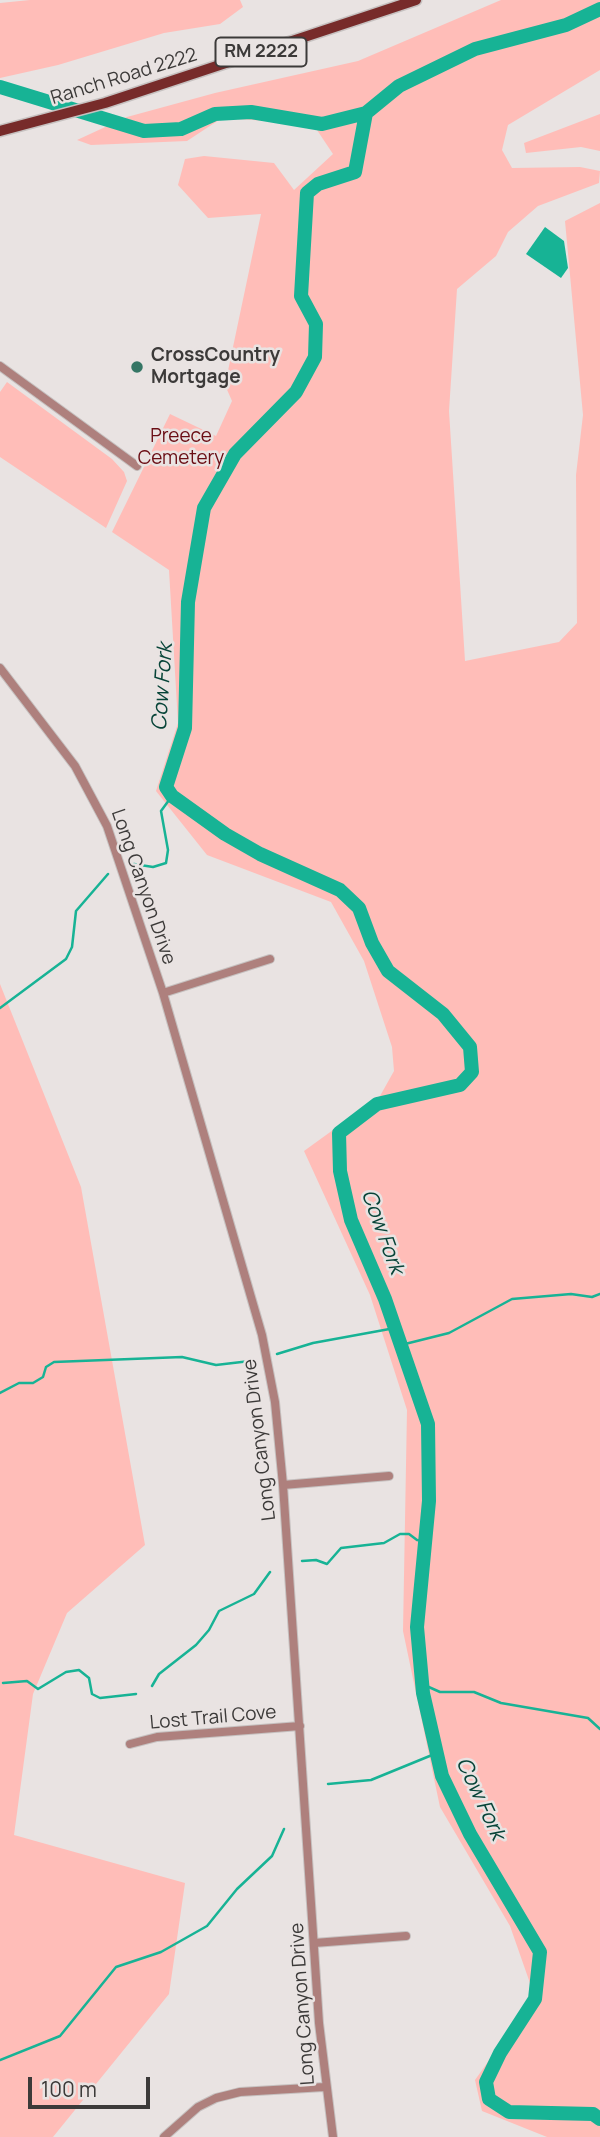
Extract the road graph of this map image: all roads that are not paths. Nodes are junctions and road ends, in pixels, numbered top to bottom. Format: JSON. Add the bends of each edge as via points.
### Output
{"nodes":[{"id":1,"x":416,"y":0,"type":"edge"},
{"id":2,"x":0,"y":131,"type":"edge"},
{"id":3,"x":0,"y":366,"type":"edge"},
{"id":4,"x":137,"y":466,"type":"dead end"},
{"id":5,"x":0,"y":668,"type":"edge"},
{"id":6,"x":270,"y":959,"type":"dead end"},
{"id":7,"x":163,"y":992,"type":"junction"},
{"id":8,"x":389,"y":1476,"type":"dead end"},
{"id":9,"x":283,"y":1485,"type":"junction"},
{"id":10,"x":300,"y":1727,"type":"junction"},
{"id":11,"x":130,"y":1744,"type":"dead end"},
{"id":12,"x":406,"y":1936,"type":"dead end"},
{"id":13,"x":314,"y":1943,"type":"junction"},
{"id":14,"x":324,"y":2087,"type":"junction"},
{"id":15,"x":164,"y":2137,"type":"edge"},
{"id":16,"x":333,"y":2137,"type":"edge"}],
"edges":[{"from":1,"to":2,"type":"main road","name":"Ranch Road 2222","number":"RM 2222","via":[[105,103]]},
{"from":3,"to":4,"type":"street"},
{"from":5,"to":7,"type":"street","name":"Long Canyon Drive","via":[[95,798],[123,867]]},
{"from":6,"to":7,"type":"street"},
{"from":7,"to":9,"type":"street","name":"Long Canyon Drive","via":[[262,1335],[275,1402]]},
{"from":8,"to":9,"type":"street"},
{"from":9,"to":10,"type":"street","name":"Long Canyon Drive"},
{"from":10,"to":11,"type":"street","name":"Lost Trail Cove","via":[[157,1737]]},
{"from":10,"to":13,"type":"street","name":"Long Canyon Drive"},
{"from":12,"to":13,"type":"street"},
{"from":13,"to":14,"type":"street","name":"Long Canyon Drive"},
{"from":14,"to":15,"type":"street","via":[[240,2092],[216,2098],[198,2107]]},
{"from":14,"to":16,"type":"street","name":"Long Canyon Drive"}]}
